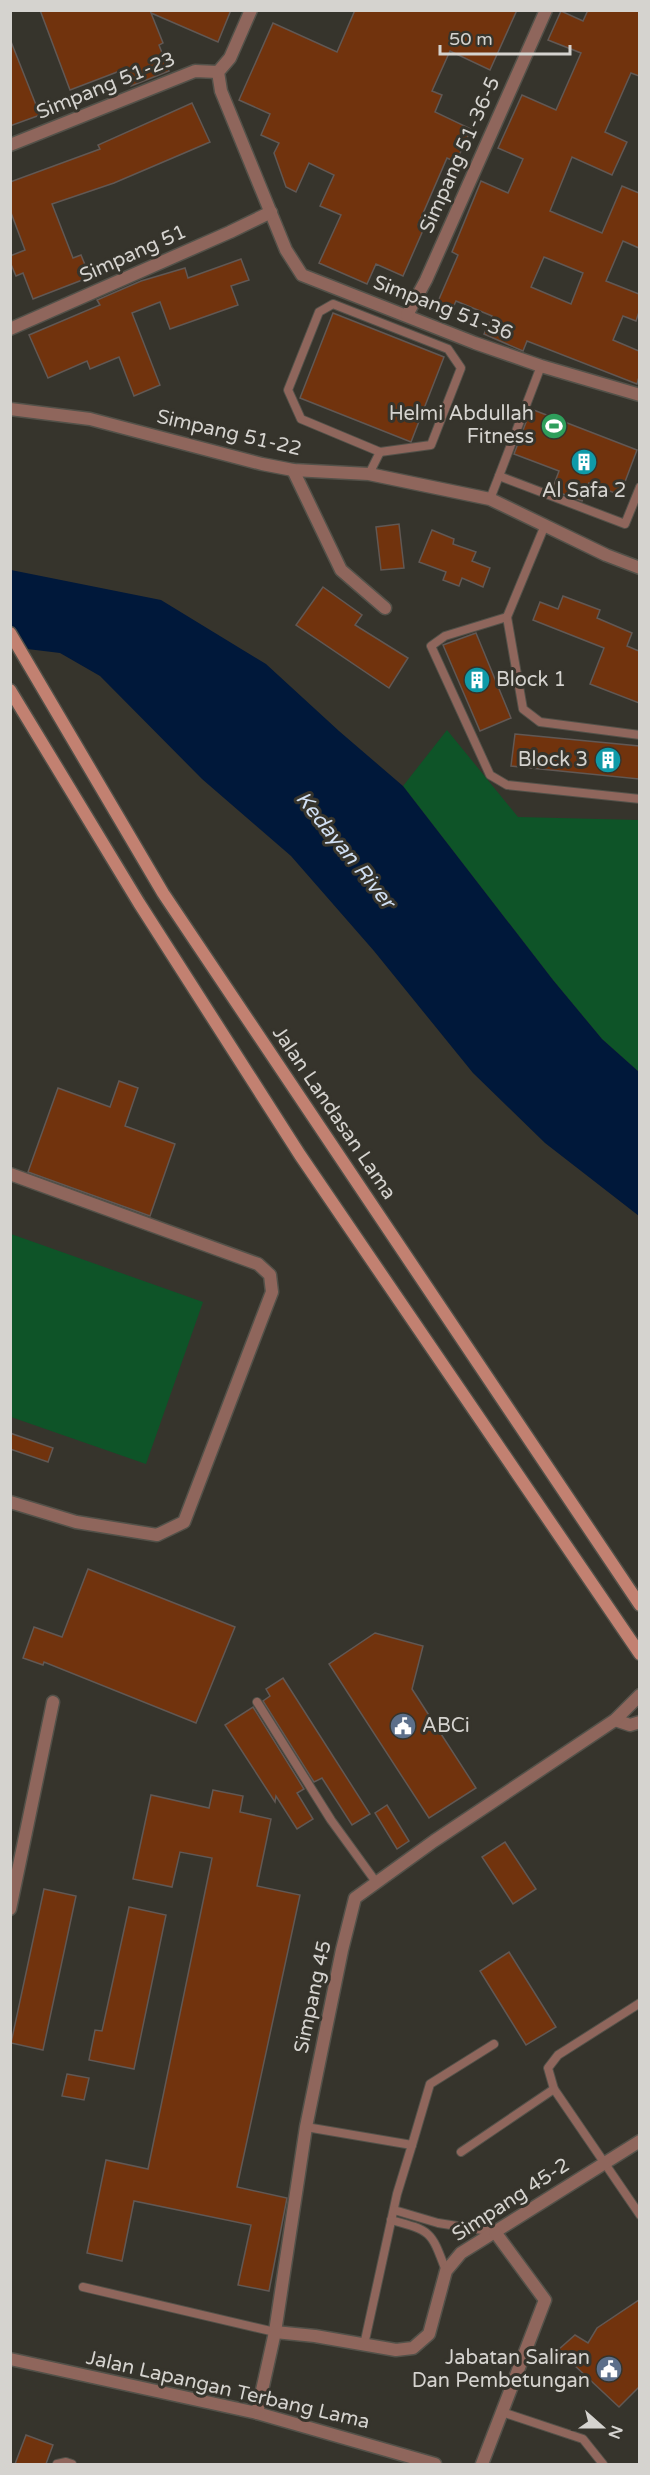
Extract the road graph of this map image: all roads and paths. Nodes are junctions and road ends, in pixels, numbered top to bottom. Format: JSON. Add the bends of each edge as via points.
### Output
{"nodes":[{"id":1,"x":251,"y":10,"type":"edge"},
{"id":2,"x":546,"y":10,"type":"edge"},
{"id":3,"x":218,"y":72,"type":"junction"},
{"id":4,"x":10,"y":145,"type":"edge"},
{"id":5,"x":271,"y":212,"type":"junction"},
{"id":6,"x":407,"y":315,"type":"junction"},
{"id":7,"x":10,"y":329,"type":"edge"},
{"id":8,"x":541,"y":366,"type":"junction"},
{"id":9,"x":639,"y":395,"type":"edge"},
{"id":10,"x":10,"y":409,"type":"edge"},
{"id":11,"x":380,"y":452,"type":"junction"},
{"id":12,"x":293,"y":470,"type":"junction"},
{"id":13,"x":369,"y":474,"type":"junction"},
{"id":14,"x":499,"y":476,"type":"junction"},
{"id":15,"x":639,"y":487,"type":"edge"},
{"id":16,"x":490,"y":499,"type":"junction"},
{"id":17,"x":545,"y":525,"type":"junction"},
{"id":18,"x":639,"y":568,"type":"edge"},
{"id":19,"x":385,"y":608,"type":"dead end"},
{"id":20,"x":507,"y":617,"type":"junction"},
{"id":21,"x":10,"y":633,"type":"edge"},
{"id":22,"x":10,"y":690,"type":"edge"},
{"id":23,"x":639,"y":735,"type":"edge"},
{"id":24,"x":639,"y":800,"type":"edge"},
{"id":25,"x":10,"y":1174,"type":"edge"},
{"id":26,"x":10,"y":1502,"type":"edge"},
{"id":27,"x":639,"y":1605,"type":"edge"},
{"id":28,"x":639,"y":1654,"type":"edge"},
{"id":29,"x":639,"y":1695,"type":"edge"},
{"id":30,"x":53,"y":1702,"type":"dead end"},
{"id":31,"x":257,"y":1702,"type":"dead end"},
{"id":32,"x":615,"y":1720,"type":"junction"},
{"id":33,"x":639,"y":1722,"type":"edge"},
{"id":34,"x":376,"y":1882,"type":"junction"},
{"id":35,"x":10,"y":1909,"type":"edge"},
{"id":36,"x":639,"y":2003,"type":"edge"},
{"id":37,"x":494,"y":2044,"type":"dead end"},
{"id":38,"x":554,"y":2089,"type":"junction"},
{"id":39,"x":306,"y":2127,"type":"junction"},
{"id":40,"x":639,"y":2141,"type":"edge"},
{"id":41,"x":412,"y":2145,"type":"junction"},
{"id":42,"x":460,"y":2152,"type":"dead end"},
{"id":43,"x":605,"y":2164,"type":"junction"},
{"id":44,"x":394,"y":2210,"type":"junction"},
{"id":45,"x":639,"y":2215,"type":"edge"},
{"id":46,"x":392,"y":2220,"type":"junction"},
{"id":47,"x":495,"y":2232,"type":"junction"},
{"id":48,"x":446,"y":2271,"type":"junction"},
{"id":49,"x":83,"y":2287,"type":"dead end"},
{"id":50,"x":275,"y":2332,"type":"junction"},
{"id":51,"x":364,"y":2345,"type":"junction"},
{"id":52,"x":10,"y":2360,"type":"edge"},
{"id":53,"x":502,"y":2412,"type":"junction"},
{"id":54,"x":257,"y":2413,"type":"junction"},
{"id":55,"x":57,"y":2464,"type":"edge"},
{"id":56,"x":72,"y":2464,"type":"edge"},
{"id":57,"x":435,"y":2464,"type":"edge"},
{"id":58,"x":482,"y":2464,"type":"edge"},
{"id":59,"x":603,"y":2464,"type":"edge"}],
"edges":[{"from":1,"to":3,"type":"street","via":[[230,58]]},
{"from":2,"to":6,"type":"street","name":"Simpang 51-36-5"},
{"from":3,"to":4,"type":"street","name":"Simpang 51-23","via":[[195,71]]},
{"from":3,"to":5,"type":"street","name":"Simpang 51-36","via":[[221,91]]},
{"from":5,"to":6,"type":"street","name":"Simpang 51-36","via":[[286,250],[302,275]]},
{"from":5,"to":7,"type":"street","name":"Simpang 51"},
{"from":6,"to":8,"type":"street","name":"Simpang 51-36"},
{"from":8,"to":9,"type":"street","name":"Simpang 51-36"},
{"from":8,"to":14,"type":"lane"},
{"from":10,"to":12,"type":"street","name":"Simpang 51-22","via":[[90,419]]},
{"from":11,"to":11,"type":"lane","via":[[301,419],[288,390],[319,312],[333,304],[448,349],[461,369],[431,445]]},
{"from":11,"to":13,"type":"lane"},
{"from":12,"to":13,"type":"street","name":"Simpang 51-22"},
{"from":12,"to":19,"type":"street","via":[[341,570]]},
{"from":13,"to":16,"type":"street","name":"Simpang 51-22"},
{"from":14,"to":15,"type":"lane","via":[[626,524]]},
{"from":14,"to":16,"type":"lane"},
{"from":16,"to":17,"type":"street","name":"Simpang 51-22"},
{"from":17,"to":18,"type":"street","name":"Simpang 51-22"},
{"from":17,"to":20,"type":"lane"},
{"from":20,"to":23,"type":"lane","via":[[523,709],[540,722]]},
{"from":20,"to":24,"type":"lane","via":[[445,636],[431,646],[490,775],[507,785]]},
{"from":21,"to":27,"type":"main road","name":"Jalan Landasan Lama","via":[[163,893]]},
{"from":22,"to":28,"type":"main road","via":[[139,903],[300,1155]]},
{"from":25,"to":26,"type":"street","via":[[258,1264],[270,1275],[273,1292],[184,1522],[157,1535],[76,1522]]},
{"from":29,"to":32,"type":"street","name":"Simpang 45"},
{"from":30,"to":35,"type":"street"},
{"from":31,"to":34,"type":"lane","via":[[331,1820]]},
{"from":32,"to":33,"type":"street","via":[[630,1725]]},
{"from":32,"to":34,"type":"street","name":"Simpang 45"},
{"from":34,"to":39,"type":"street","name":"Simpang 45","via":[[355,1899]]},
{"from":36,"to":38,"type":"lane","via":[[558,2055],[548,2068]]},
{"from":37,"to":41,"type":"lane","via":[[430,2084]]},
{"from":38,"to":42,"type":"lane"},
{"from":38,"to":43,"type":"lane"},
{"from":39,"to":41,"type":"lane"},
{"from":39,"to":50,"type":"street","name":"Simpang 45"},
{"from":40,"to":43,"type":"street","name":"Simpang 45-2"},
{"from":41,"to":44,"type":"lane"},
{"from":43,"to":45,"type":"lane"},
{"from":43,"to":47,"type":"street","name":"Simpang 45-2"},
{"from":44,"to":46,"type":"lane"},
{"from":44,"to":47,"type":"lane","via":[[438,2223]]},
{"from":46,"to":48,"type":"lane","via":[[423,2228],[435,2241]]},
{"from":46,"to":51,"type":"lane"},
{"from":47,"to":48,"type":"street","name":"Simpang 45-2","via":[[460,2253]]},
{"from":47,"to":53,"type":"street","via":[[545,2300]]},
{"from":48,"to":51,"type":"street","name":"Simpang 45-2","via":[[429,2334],[422,2343],[405,2350]]},
{"from":49,"to":50,"type":"lane"},
{"from":50,"to":51,"type":"street","name":"Simpang 45-2"},
{"from":50,"to":54,"type":"street","name":"Simpang 45"},
{"from":52,"to":54,"type":"street","name":"Jalan Lapangan Terbang Lama"},
{"from":53,"to":58,"type":"street"},
{"from":53,"to":59,"type":"lane","via":[[583,2439]]},
{"from":54,"to":57,"type":"street","name":"Jalan Lapangan Terbang Lama"},
{"from":55,"to":56,"type":"lane"}]}
